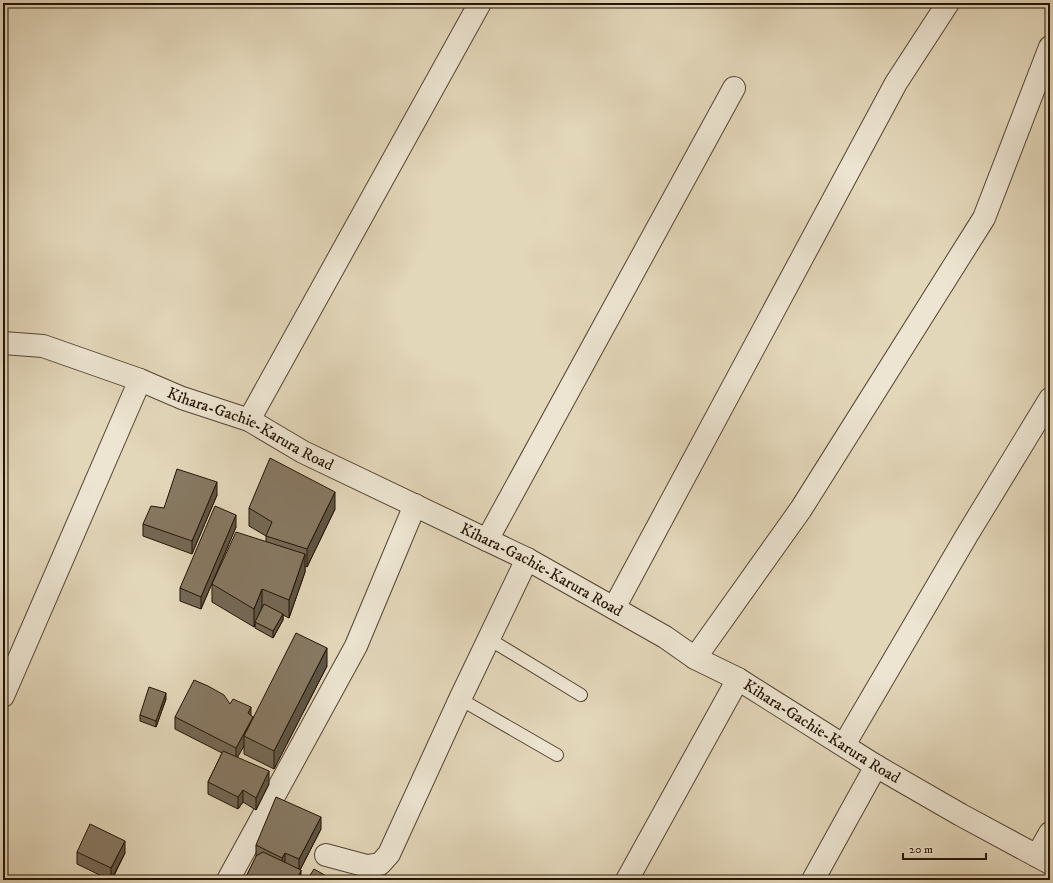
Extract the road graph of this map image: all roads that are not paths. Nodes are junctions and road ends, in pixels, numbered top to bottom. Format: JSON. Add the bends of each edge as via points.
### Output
{"nodes":[{"id":1,"x":480,"y":3,"type":"edge"},
{"id":2,"x":948,"y":3,"type":"edge"},
{"id":3,"x":1050,"y":47,"type":"edge"},
{"id":4,"x":734,"y":88,"type":"dead end"},
{"id":5,"x":3,"y":343,"type":"edge"},
{"id":6,"x":140,"y":380,"type":"junction"},
{"id":7,"x":1050,"y":399,"type":"edge"},
{"id":8,"x":249,"y":420,"type":"junction"},
{"id":9,"x":415,"y":505,"type":"junction"},
{"id":10,"x":487,"y":540,"type":"junction"},
{"id":11,"x":527,"y":559,"type":"junction"},
{"id":12,"x":614,"y":608,"type":"junction"},
{"id":13,"x":489,"y":639,"type":"junction"},
{"id":14,"x":695,"y":658,"type":"junction"},
{"id":15,"x":738,"y":680,"type":"junction"},
{"id":16,"x":581,"y":695,"type":"dead end"},
{"id":17,"x":3,"y":696,"type":"edge"},
{"id":18,"x":460,"y":699,"type":"junction"},
{"id":19,"x":844,"y":745,"type":"junction"},
{"id":20,"x":557,"y":755,"type":"dead end"},
{"id":21,"x":876,"y":766,"type":"junction"},
{"id":22,"x":1050,"y":833,"type":"edge"},
{"id":23,"x":326,"y":855,"type":"dead end"},
{"id":24,"x":1044,"y":859,"type":"edge"},
{"id":25,"x":228,"y":880,"type":"edge"},
{"id":26,"x":627,"y":880,"type":"edge"},
{"id":27,"x":814,"y":880,"type":"edge"}],
"edges":[{"from":1,"to":8,"type":"street"},
{"from":2,"to":12,"type":"street","via":[[896,83]]},
{"from":3,"to":14,"type":"street","via":[[984,218],[801,509]]},
{"from":4,"to":10,"type":"street"},
{"from":5,"to":6,"type":"street","name":"Kihara-Gachie-Karura Road","via":[[43,346]]},
{"from":6,"to":8,"type":"street","name":"Kihara-Gachie-Karura Road","via":[[182,398]]},
{"from":6,"to":17,"type":"street"},
{"from":7,"to":19,"type":"street"},
{"from":8,"to":9,"type":"street","name":"Kihara-Gachie-Karura Road","via":[[303,452]]},
{"from":9,"to":10,"type":"street","name":"Kihara-Gachie-Karura Road"},
{"from":9,"to":25,"type":"street","via":[[356,646]]},
{"from":10,"to":11,"type":"street","name":"Kihara-Gachie-Karura Road"},
{"from":11,"to":12,"type":"street","name":"Kihara-Gachie-Karura Road"},
{"from":11,"to":13,"type":"street"},
{"from":12,"to":14,"type":"street","name":"Kihara-Gachie-Karura Road","via":[[665,637]]},
{"from":13,"to":16,"type":"lane"},
{"from":13,"to":18,"type":"street"},
{"from":14,"to":15,"type":"street","name":"Kihara-Gachie-Karura Road"},
{"from":15,"to":19,"type":"street","name":"Kihara-Gachie-Karura Road"},
{"from":15,"to":26,"type":"street"},
{"from":18,"to":20,"type":"lane"},
{"from":18,"to":23,"type":"street","via":[[389,854],[380,864],[367,866]]},
{"from":19,"to":21,"type":"street","name":"Kihara-Gachie-Karura Road"},
{"from":21,"to":24,"type":"street","name":"Kihara-Gachie-Karura Road"},
{"from":21,"to":27,"type":"street"},
{"from":22,"to":24,"type":"street"}]}
